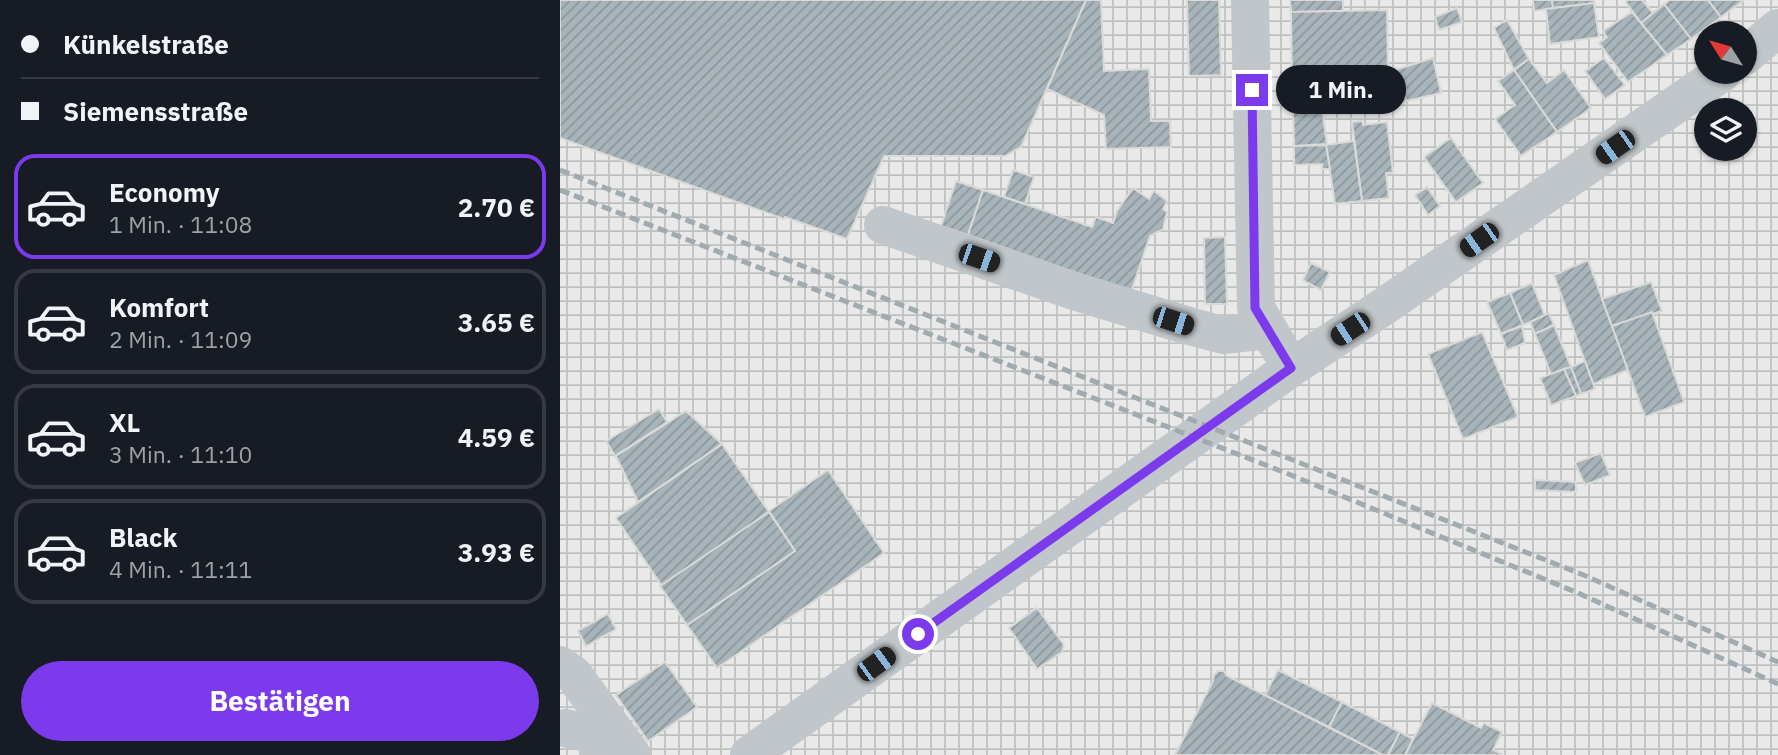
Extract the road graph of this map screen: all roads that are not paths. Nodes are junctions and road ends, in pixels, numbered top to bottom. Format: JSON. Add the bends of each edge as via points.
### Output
{"nodes":[{"id":1,"x":1250,"y":0,"type":"edge"},
{"id":2,"x":1778,"y":29,"type":"edge"},
{"id":3,"x":1757,"y":46,"type":"edge"},
{"id":4,"x":1706,"y":84,"type":"edge"},
{"id":5,"x":883,"y":225,"type":"dead end"},
{"id":6,"x":1269,"y":330,"type":"junction"},
{"id":7,"x":1291,"y":368,"type":"junction"},
{"id":8,"x":560,"y":665,"type":"edge"},
{"id":9,"x":565,"y":728,"type":"dead end"},
{"id":10,"x":598,"y":755,"type":"edge"},
{"id":11,"x":632,"y":755,"type":"edge"},
{"id":12,"x":749,"y":755,"type":"edge"}],
"edges":[{"from":1,"to":6,"type":"street","via":[[1255,308]]},
{"from":2,"to":3,"type":"street"},
{"from":4,"to":7,"type":"street"},
{"from":5,"to":6,"type":"street","via":[[1189,326],[1223,335]]},
{"from":6,"to":7,"type":"street"},
{"from":7,"to":12,"type":"street"},
{"from":8,"to":11,"type":"street","via":[[573,674]]},
{"from":9,"to":10,"type":"street","via":[[595,735]]}]}
